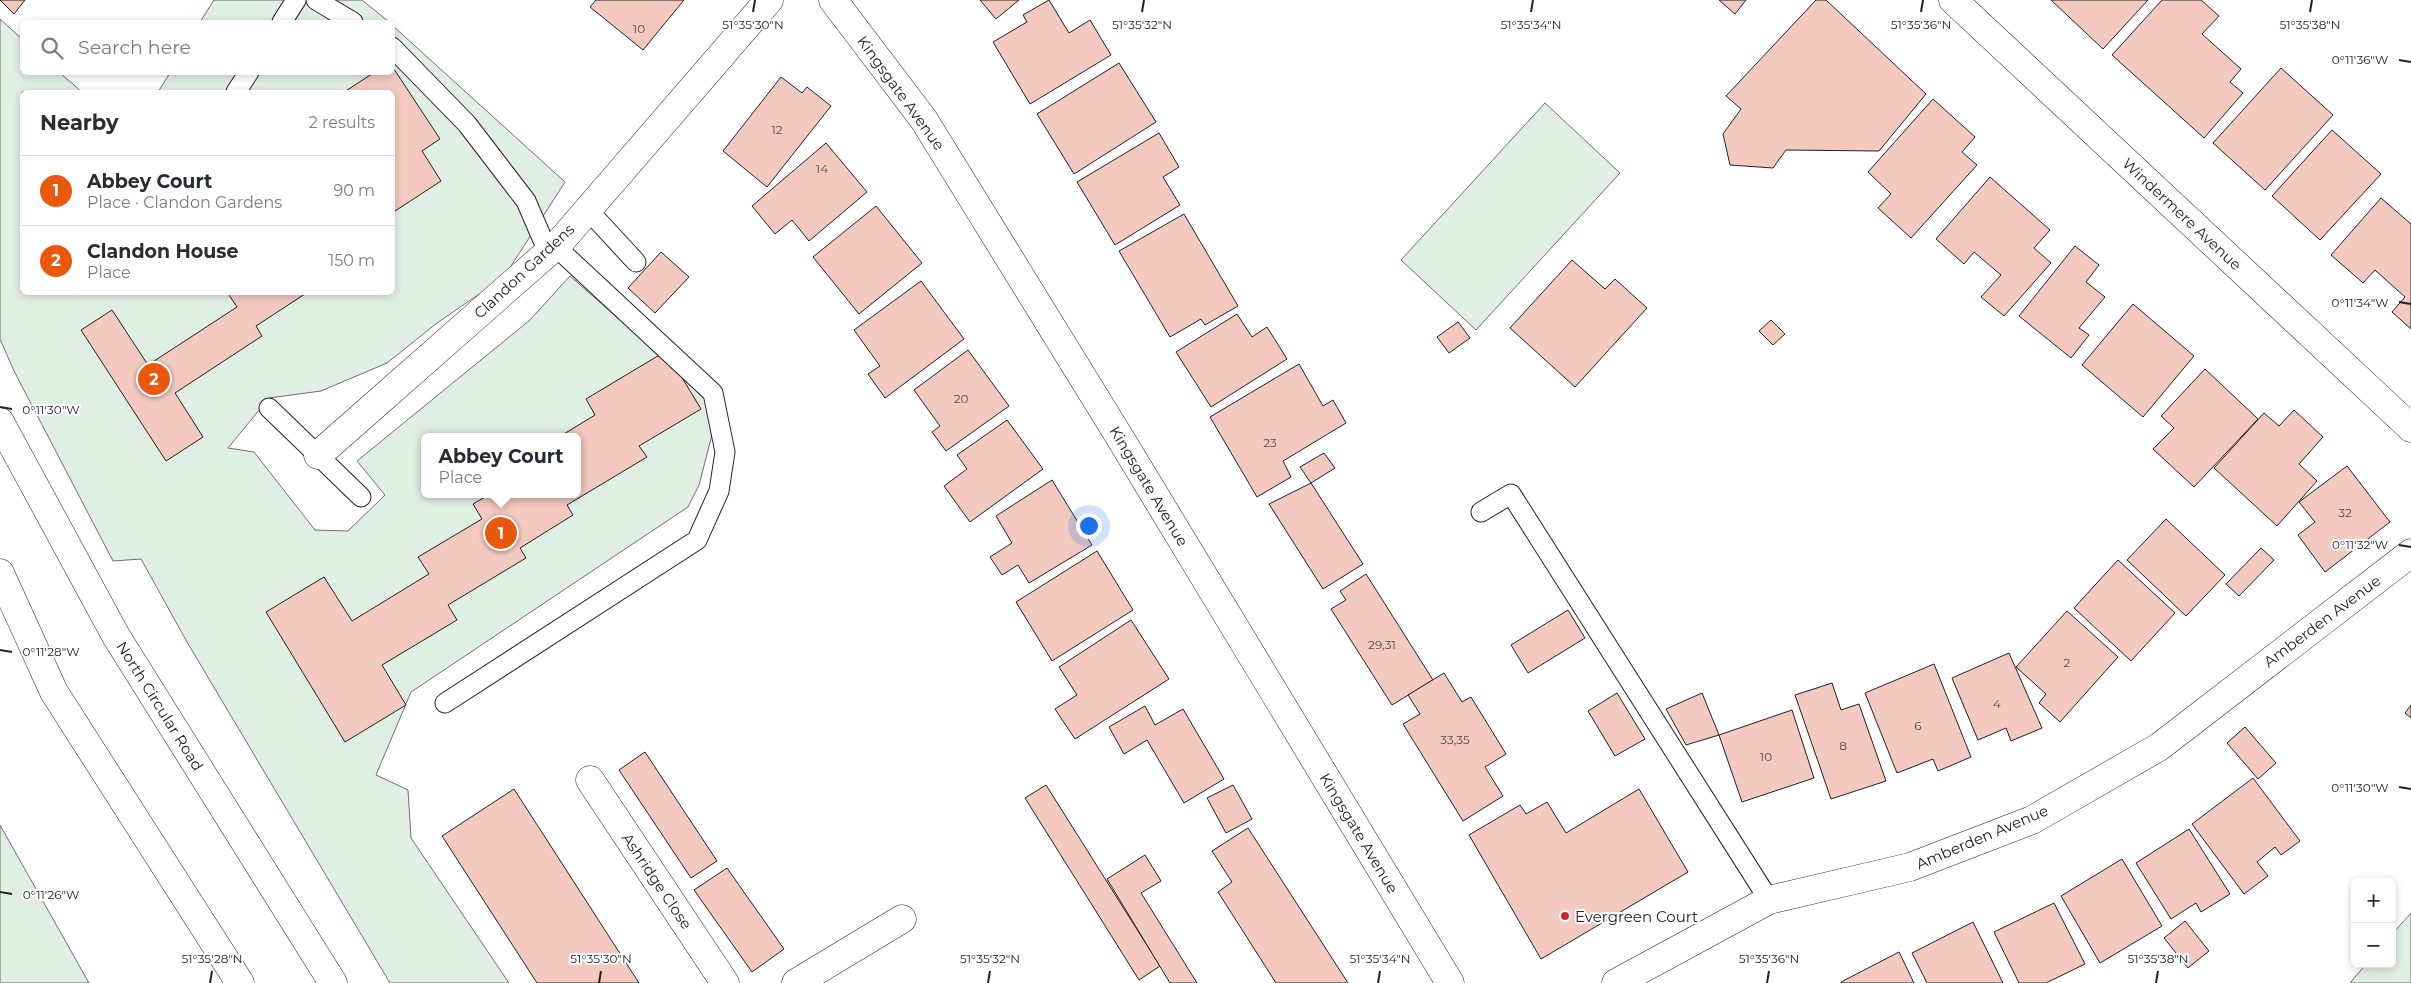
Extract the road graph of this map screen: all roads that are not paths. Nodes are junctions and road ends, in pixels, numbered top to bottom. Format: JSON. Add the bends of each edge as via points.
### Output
{"nodes":[{"id":1,"x":296,"y":0,"type":"edge"},
{"id":2,"x":316,"y":0,"type":"edge"},
{"id":3,"x":770,"y":0,"type":"edge"},
{"id":4,"x":833,"y":0,"type":"edge"},
{"id":5,"x":1953,"y":0,"type":"edge"},
{"id":6,"x":283,"y":20,"type":"edge"},
{"id":7,"x":349,"y":20,"type":"edge"},
{"id":8,"x":395,"y":50,"type":"edge"},
{"id":9,"x":247,"y":75,"type":"edge"},
{"id":10,"x":237,"y":90,"type":"edge"},
{"id":11,"x":588,"y":210,"type":"junction"},
{"id":12,"x":552,"y":249,"type":"junction"},
{"id":13,"x":636,"y":262,"type":"dead end"},
{"id":14,"x":269,"y":408,"type":"dead end"},
{"id":15,"x":0,"y":422,"type":"edge"},
{"id":16,"x":2411,"y":428,"type":"edge"},
{"id":17,"x":318,"y":455,"type":"junction"},
{"id":18,"x":362,"y":497,"type":"dead end"},
{"id":19,"x":1481,"y":512,"type":"dead end"},
{"id":20,"x":2411,"y":553,"type":"edge"},
{"id":21,"x":0,"y":573,"type":"edge"},
{"id":22,"x":445,"y":703,"type":"dead end"},
{"id":23,"x":590,"y":780,"type":"dead end"},
{"id":24,"x":1769,"y":900,"type":"junction"},
{"id":25,"x":902,"y":919,"type":"dead end"},
{"id":26,"x":240,"y":983,"type":"edge"},
{"id":27,"x":333,"y":983,"type":"edge"},
{"id":28,"x":725,"y":983,"type":"edge"},
{"id":29,"x":796,"y":983,"type":"edge"},
{"id":30,"x":1450,"y":983,"type":"edge"},
{"id":31,"x":1616,"y":983,"type":"edge"}],
"edges":[{"from":1,"to":6,"type":"lane"},
{"from":2,"to":7,"type":"lane"},
{"from":3,"to":11,"type":"main road","name":"Clandon Gardens"},
{"from":4,"to":30,"type":"main road","name":"Kingsgate Avenue","via":[[924,120]]},
{"from":5,"to":16,"type":"main road","name":"Windermere Avenue"},
{"from":8,"to":12,"type":"lane","via":[[467,124],[526,201]]},
{"from":9,"to":10,"type":"lane"},
{"from":11,"to":12,"type":"main road","name":"Clandon Gardens"},
{"from":11,"to":13,"type":"lane"},
{"from":12,"to":17,"type":"main road","name":"Clandon Gardens"},
{"from":12,"to":22,"type":"lane","via":[[713,393],[725,452],[719,491],[698,540]]},
{"from":14,"to":17,"type":"lane"},
{"from":15,"to":27,"type":"main road","name":"North Circular Road","via":[[116,636]]},
{"from":17,"to":18,"type":"lane"},
{"from":19,"to":24,"type":"lane","via":[[1511,494]]},
{"from":20,"to":24,"type":"main road","name":"Amberden Avenue","via":[[2159,747],[2032,820],[1910,867]]},
{"from":21,"to":26,"type":"main road","via":[[54,692]]},
{"from":23,"to":28,"type":"main road","name":"Ashridge Close"},
{"from":24,"to":31,"type":"main road","name":"Amberden Avenue"},
{"from":25,"to":29,"type":"main road"}]}
